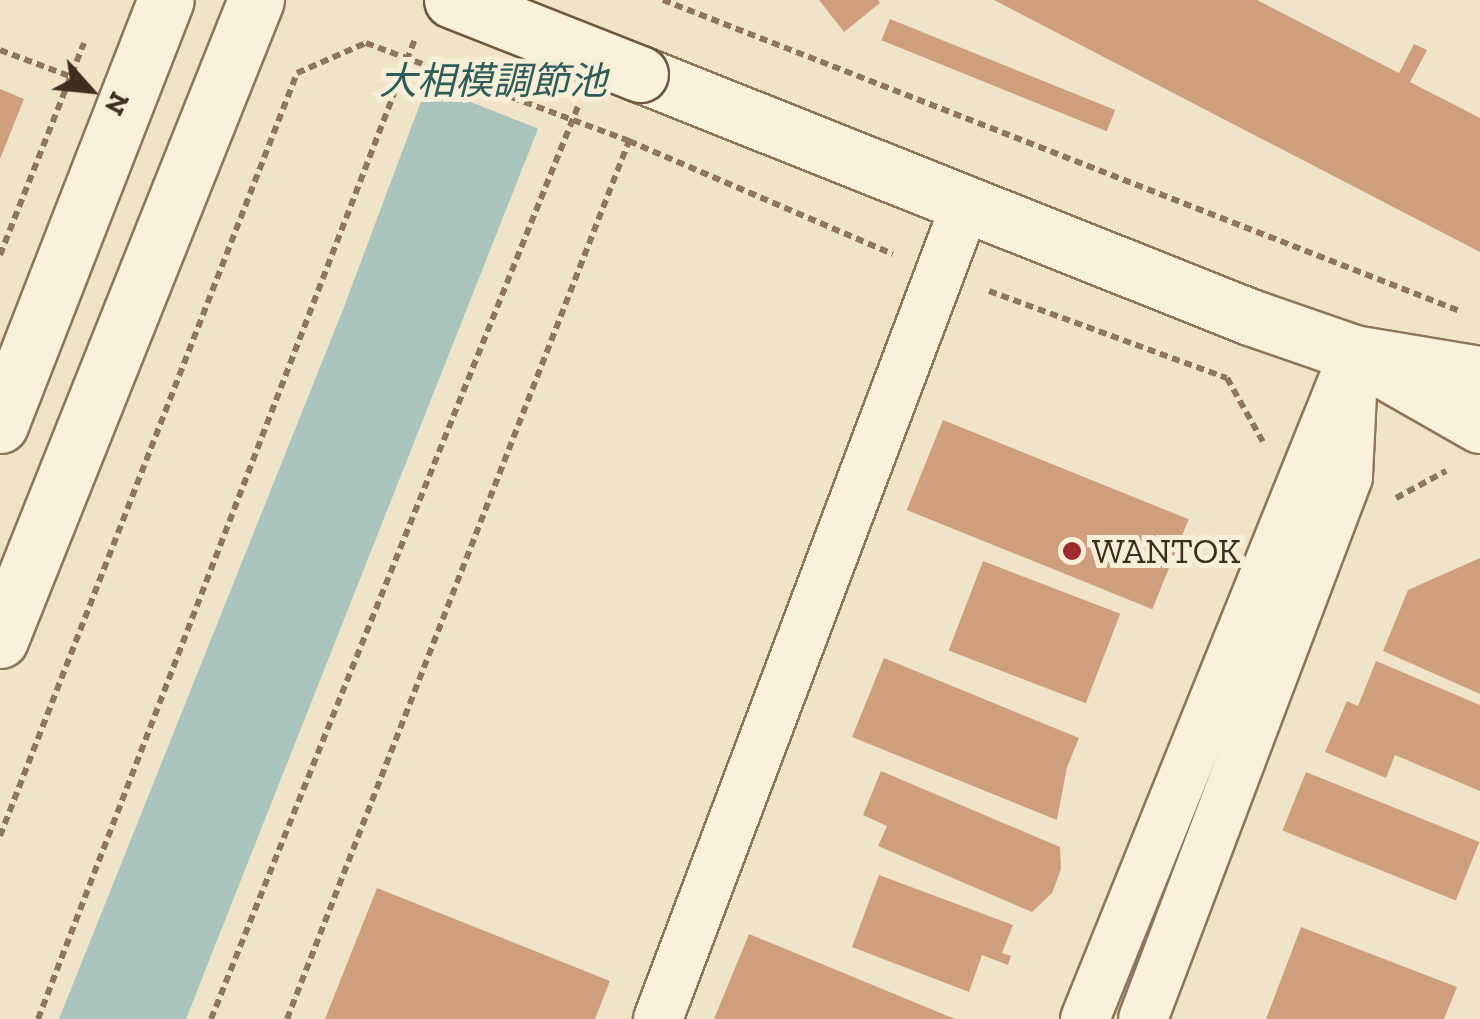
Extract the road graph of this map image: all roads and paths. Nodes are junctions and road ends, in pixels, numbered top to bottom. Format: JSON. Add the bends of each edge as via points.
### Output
{"nodes":[{"id":1,"x":166,"y":0,"type":"edge"},
{"id":2,"x":256,"y":0,"type":"edge"},
{"id":3,"x":667,"y":1,"type":"edge"},
{"id":4,"x":434,"y":17,"type":"edge"},
{"id":5,"x":90,"y":30,"type":"dead end"},
{"id":6,"x":0,"y":50,"type":"edge"},
{"id":7,"x":69,"y":76,"type":"junction"},
{"id":8,"x":585,"y":88,"type":"dead end"},
{"id":9,"x":966,"y":204,"type":"junction"},
{"id":10,"x":0,"y":255,"type":"edge"},
{"id":11,"x":1462,"y":312,"type":"dead end"},
{"id":12,"x":1354,"y":353,"type":"junction"},
{"id":13,"x":1480,"y":374,"type":"edge"},
{"id":14,"x":0,"y":425,"type":"edge"},
{"id":15,"x":1467,"y":446,"type":"edge"},
{"id":16,"x":1395,"y":498,"type":"dead end"},
{"id":17,"x":0,"y":640,"type":"edge"},
{"id":18,"x":0,"y":836,"type":"edge"},
{"id":19,"x":38,"y":1019,"type":"edge"},
{"id":20,"x":211,"y":1019,"type":"edge"},
{"id":21,"x":288,"y":1019,"type":"edge"},
{"id":22,"x":658,"y":1019,"type":"edge"},
{"id":23,"x":1086,"y":1019,"type":"edge"},
{"id":24,"x":1143,"y":1019,"type":"edge"}],
"edges":[{"from":1,"to":14,"type":"street"},
{"from":2,"to":17,"type":"street"},
{"from":3,"to":11,"type":"path"},
{"from":4,"to":9,"type":"street","bridge":true,"via":[[640,74]]},
{"from":4,"to":19,"type":"path"},
{"from":5,"to":7,"type":"path"},
{"from":6,"to":7,"type":"path"},
{"from":7,"to":10,"type":"path"},
{"from":8,"to":20,"type":"path"},
{"from":9,"to":12,"type":"street"},
{"from":9,"to":22,"type":"street"},
{"from":12,"to":13,"type":"street"},
{"from":12,"to":15,"type":"street"},
{"from":12,"to":23,"type":"street"},
{"from":12,"to":24,"type":"street","via":[[1348,477]]},
{"from":15,"to":16,"type":"path"},
{"from":18,"to":21,"type":"path","bridge":true,"via":[[297,73],[366,42],[629,141]]}]}
